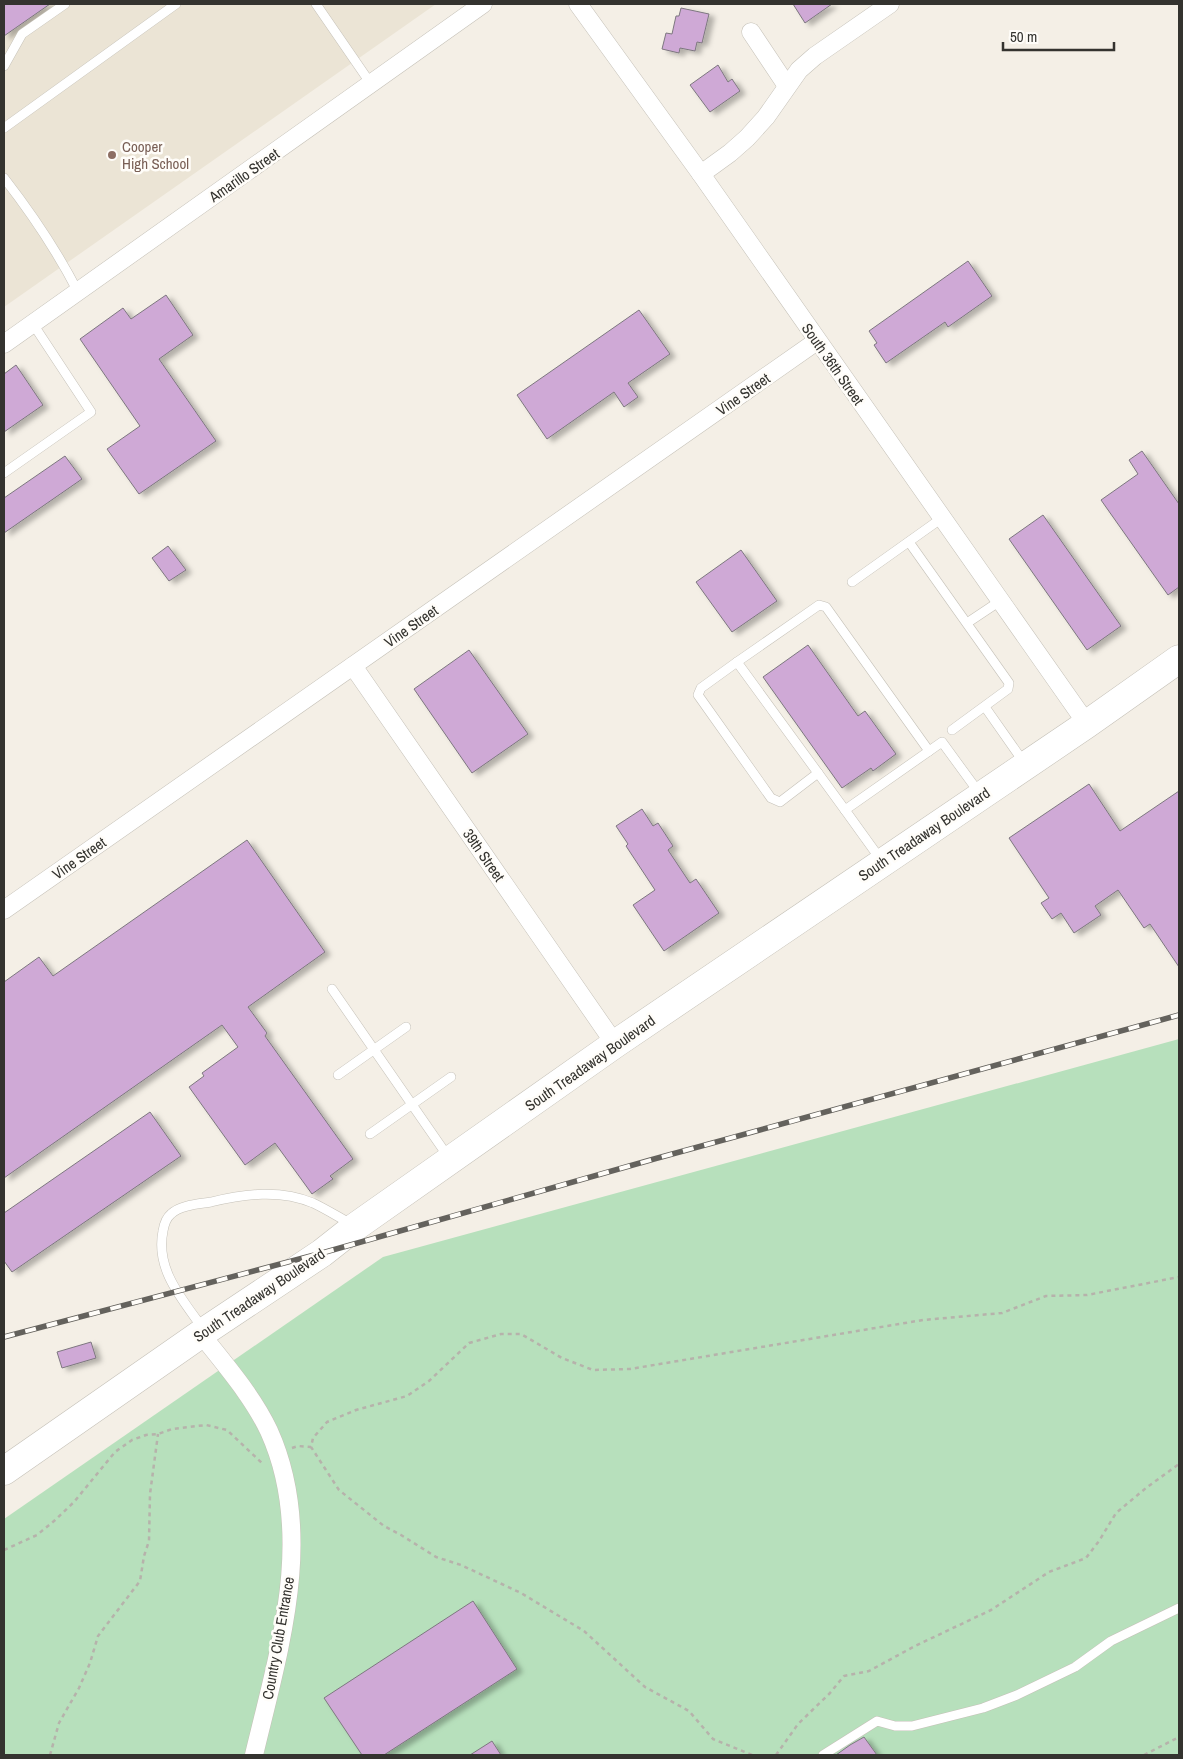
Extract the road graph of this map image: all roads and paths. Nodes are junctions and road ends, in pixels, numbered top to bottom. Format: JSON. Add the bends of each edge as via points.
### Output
{"nodes":[{"id":1,"x":65,"y":4,"type":"edge"},
{"id":2,"x":176,"y":4,"type":"edge"},
{"id":3,"x":316,"y":4,"type":"edge"},
{"id":4,"x":483,"y":4,"type":"edge"},
{"id":5,"x":578,"y":4,"type":"edge"},
{"id":6,"x":890,"y":4,"type":"edge"},
{"id":7,"x":751,"y":32,"type":"dead end"},
{"id":8,"x":4,"y":66,"type":"edge"},
{"id":9,"x":371,"y":84,"type":"junction"},
{"id":10,"x":787,"y":86,"type":"junction"},
{"id":11,"x":4,"y":128,"type":"edge"},
{"id":12,"x":701,"y":174,"type":"junction"},
{"id":13,"x":4,"y":178,"type":"edge"},
{"id":14,"x":78,"y":292,"type":"junction"},
{"id":15,"x":33,"y":324,"type":"junction"},
{"id":16,"x":818,"y":342,"type":"junction"},
{"id":17,"x":4,"y":344,"type":"edge"},
{"id":18,"x":4,"y":473,"type":"edge"},
{"id":19,"x":942,"y":518,"type":"junction"},
{"id":20,"x":909,"y":542,"type":"junction"},
{"id":21,"x":852,"y":582,"type":"dead end"},
{"id":22,"x":1000,"y":601,"type":"junction"},
{"id":23,"x":967,"y":623,"type":"junction"},
{"id":24,"x":1179,"y":659,"type":"edge"},
{"id":25,"x":737,"y":662,"type":"junction"},
{"id":26,"x":353,"y":666,"type":"junction"},
{"id":27,"x":985,"y":707,"type":"junction"},
{"id":28,"x":1087,"y":724,"type":"junction"},
{"id":29,"x":952,"y":730,"type":"dead end"},
{"id":30,"x":929,"y":751,"type":"junction"},
{"id":31,"x":1026,"y":765,"type":"junction"},
{"id":32,"x":818,"y":773,"type":"junction"},
{"id":33,"x":982,"y":796,"type":"junction"},
{"id":34,"x":845,"y":810,"type":"junction"},
{"id":35,"x":882,"y":863,"type":"junction"},
{"id":36,"x":4,"y":910,"type":"edge"},
{"id":37,"x":332,"y":989,"type":"dead end"},
{"id":38,"x":406,"y":1027,"type":"dead end"},
{"id":39,"x":615,"y":1044,"type":"junction"},
{"id":40,"x":374,"y":1049,"type":"junction"},
{"id":41,"x":338,"y":1074,"type":"dead end"},
{"id":42,"x":451,"y":1077,"type":"dead end"},
{"id":43,"x":412,"y":1104,"type":"junction"},
{"id":44,"x":370,"y":1134,"type":"dead end"},
{"id":45,"x":450,"y":1160,"type":"junction"},
{"id":46,"x":355,"y":1227,"type":"junction"},
{"id":47,"x":1179,"y":1277,"type":"edge"},
{"id":48,"x":203,"y":1333,"type":"junction"},
{"id":49,"x":158,"y":1434,"type":"junction"},
{"id":50,"x":311,"y":1447,"type":"junction"},
{"id":51,"x":287,"y":1450,"type":"dead end"},
{"id":52,"x":1179,"y":1464,"type":"edge"},
{"id":53,"x":269,"y":1466,"type":"dead end"},
{"id":54,"x":4,"y":1471,"type":"edge"},
{"id":55,"x":4,"y":1550,"type":"edge"},
{"id":56,"x":1179,"y":1608,"type":"edge"},
{"id":57,"x":1179,"y":1737,"type":"edge"},
{"id":58,"x":50,"y":1755,"type":"edge"},
{"id":59,"x":254,"y":1755,"type":"edge"},
{"id":60,"x":752,"y":1755,"type":"edge"},
{"id":61,"x":776,"y":1755,"type":"edge"},
{"id":62,"x":823,"y":1755,"type":"edge"},
{"id":63,"x":1144,"y":1755,"type":"edge"}],
"edges":[{"from":1,"to":8,"type":"lane","via":[[22,34]]},
{"from":2,"to":11,"type":"lane"},
{"from":3,"to":9,"type":"lane"},
{"from":4,"to":9,"type":"street","name":"Amarillo Street"},
{"from":5,"to":12,"type":"street","name":"South 36th Street"},
{"from":6,"to":10,"type":"street","via":[[815,56]]},
{"from":7,"to":10,"type":"street"},
{"from":9,"to":14,"type":"street","name":"Amarillo Street"},
{"from":10,"to":12,"type":"street","via":[[766,117],[746,138]]},
{"from":12,"to":16,"type":"street","name":"South 36th Street"},
{"from":13,"to":14,"type":"lane","via":[[61,258]]},
{"from":14,"to":15,"type":"street","name":"Amarillo Street"},
{"from":15,"to":17,"type":"street","name":"Amarillo Street"},
{"from":15,"to":18,"type":"lane","via":[[91,412]]},
{"from":16,"to":19,"type":"street","name":"South 36th Street"},
{"from":16,"to":26,"type":"street","name":"Vine Street"},
{"from":19,"to":20,"type":"lane"},
{"from":19,"to":22,"type":"street","name":"South 36th Street"},
{"from":20,"to":21,"type":"lane"},
{"from":20,"to":23,"type":"lane"},
{"from":22,"to":23,"type":"lane"},
{"from":22,"to":28,"type":"street","name":"South 36th Street"},
{"from":23,"to":27,"type":"lane","via":[[1009,683],[1008,689]]},
{"from":24,"to":28,"type":"main road","name":"South Treadaway Boulevard"},
{"from":25,"to":30,"type":"lane","via":[[818,605],[826,607]]},
{"from":25,"to":32,"type":"lane"},
{"from":25,"to":32,"type":"lane","via":[[700,688],[698,695],[771,798],[780,802]]},
{"from":26,"to":36,"type":"street","name":"Vine Street"},
{"from":26,"to":39,"type":"street","name":"39th Street"},
{"from":27,"to":29,"type":"lane"},
{"from":27,"to":31,"type":"lane"},
{"from":28,"to":31,"type":"main road","name":"South Treadaway Boulevard"},
{"from":30,"to":33,"type":"lane","via":[[942,742]]},
{"from":30,"to":34,"type":"lane"},
{"from":31,"to":33,"type":"main road","name":"South Treadaway Boulevard"},
{"from":32,"to":34,"type":"lane"},
{"from":33,"to":35,"type":"main road","name":"South Treadaway Boulevard"},
{"from":34,"to":35,"type":"lane"},
{"from":35,"to":39,"type":"main road","name":"South Treadaway Boulevard"},
{"from":37,"to":40,"type":"lane"},
{"from":38,"to":40,"type":"lane"},
{"from":39,"to":45,"type":"main road","name":"South Treadaway Boulevard"},
{"from":40,"to":41,"type":"lane"},
{"from":40,"to":43,"type":"lane"},
{"from":42,"to":43,"type":"lane"},
{"from":43,"to":44,"type":"lane"},
{"from":43,"to":45,"type":"lane"},
{"from":45,"to":46,"type":"main road","name":"South Treadaway Boulevard"},
{"from":46,"to":48,"type":"main road","name":"South Treadaway Boulevard"},
{"from":46,"to":48,"type":"lane","via":[[313,1203],[264,1194],[249,1194],[175,1210],[164,1228],[161,1253],[176,1291]]},
{"from":47,"to":50,"type":"path","via":[[1087,1295],[1046,1296],[1002,1313],[923,1320],[630,1369],[594,1370],[562,1358],[521,1334],[500,1334],[468,1343],[429,1381],[407,1396],[327,1422],[313,1438]]},
{"from":48,"to":54,"type":"main road","name":"South Treadaway Boulevard"},
{"from":48,"to":59,"type":"street","name":"Country Club Entrance","via":[[246,1390],[268,1430],[283,1467],[292,1521],[291,1582]]},
{"from":49,"to":53,"type":"path","via":[[172,1428],[206,1425],[228,1430]]},
{"from":49,"to":55,"type":"path","via":[[132,1440],[115,1452],[54,1522],[38,1535]]},
{"from":49,"to":58,"type":"path","via":[[150,1494],[149,1541],[140,1581],[98,1636],[79,1688],[59,1723]]},
{"from":50,"to":51,"type":"path","via":[[298,1446]]},
{"from":50,"to":60,"type":"path","via":[[339,1490],[384,1526],[436,1557],[521,1593],[584,1631],[644,1688],[689,1711],[712,1739]]},
{"from":52,"to":61,"type":"path","via":[[1116,1513],[1086,1558],[1049,1572],[991,1610],[869,1671],[844,1676],[798,1724]]},
{"from":56,"to":62,"type":"lane","via":[[1111,1641],[1075,1667],[1017,1695],[983,1708],[912,1726],[877,1721]]},
{"from":57,"to":63,"type":"path"}]}
